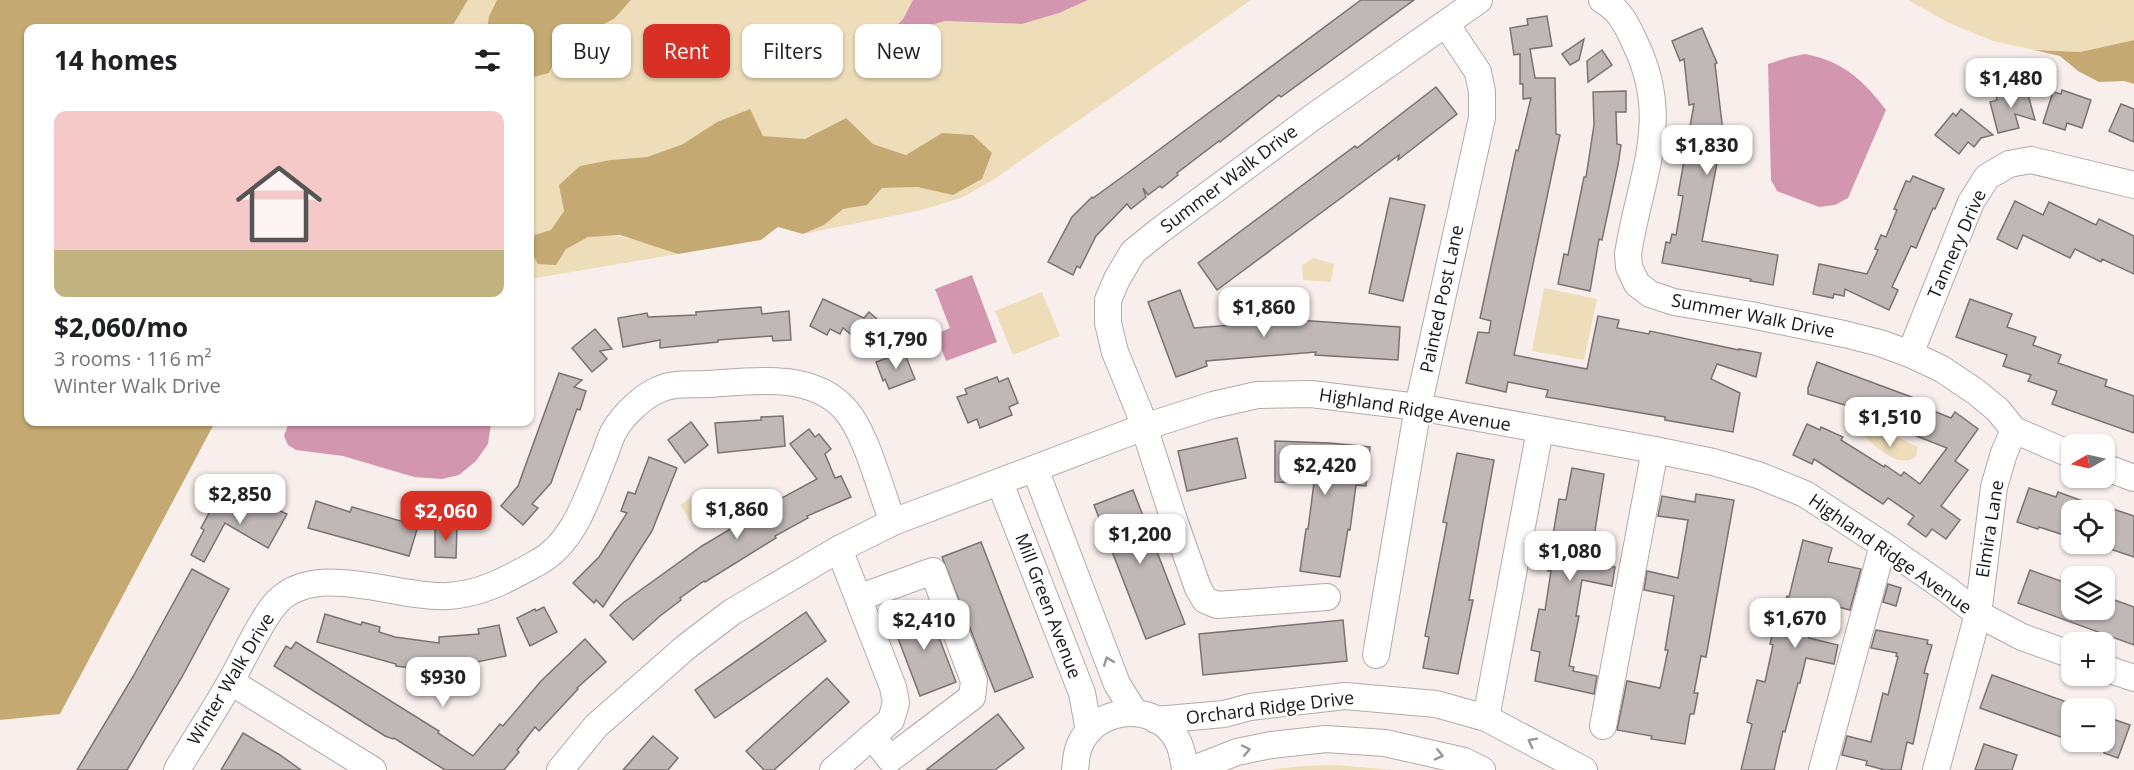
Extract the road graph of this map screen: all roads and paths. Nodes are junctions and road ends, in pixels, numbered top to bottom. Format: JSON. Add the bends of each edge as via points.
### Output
{"nodes":[{"id":1,"x":1479,"y":0,"type":"edge"},
{"id":2,"x":1602,"y":0,"type":"edge"},
{"id":3,"x":1446,"y":24,"type":"junction"},
{"id":4,"x":2134,"y":185,"type":"edge"},
{"id":5,"x":1910,"y":354,"type":"junction"},
{"id":6,"x":1418,"y":407,"type":"junction"},
{"id":7,"x":1144,"y":427,"type":"junction"},
{"id":8,"x":1540,"y":430,"type":"junction"},
{"id":9,"x":2014,"y":430,"type":"junction"},
{"id":10,"x":1655,"y":450,"type":"junction"},
{"id":11,"x":2061,"y":450,"type":"edge"},
{"id":12,"x":1035,"y":469,"type":"junction"},
{"id":13,"x":2115,"y":471,"type":"edge"},
{"id":14,"x":2134,"y":478,"type":"edge"},
{"id":15,"x":1000,"y":483,"type":"junction"},
{"id":16,"x":893,"y":522,"type":"junction"},
{"id":17,"x":1882,"y":545,"type":"junction"},
{"id":18,"x":839,"y":549,"type":"junction"},
{"id":19,"x":1327,"y":597,"type":"dead end"},
{"id":20,"x":858,"y":598,"type":"junction"},
{"id":21,"x":1978,"y":614,"type":"junction"},
{"id":22,"x":2061,"y":651,"type":"edge"},
{"id":23,"x":1376,"y":655,"type":"dead end"},
{"id":24,"x":2115,"y":672,"type":"edge"},
{"id":25,"x":2134,"y":678,"type":"edge"},
{"id":26,"x":231,"y":682,"type":"junction"},
{"id":27,"x":1145,"y":716,"type":"junction"},
{"id":28,"x":1486,"y":718,"type":"junction"},
{"id":29,"x":1603,"y":726,"type":"dead end"},
{"id":30,"x":1089,"y":731,"type":"junction"},
{"id":31,"x":873,"y":736,"type":"junction"},
{"id":32,"x":1071,"y":766,"type":"edge"},
{"id":33,"x":177,"y":770,"type":"edge"},
{"id":34,"x":373,"y":770,"type":"edge"},
{"id":35,"x":560,"y":770,"type":"edge"},
{"id":36,"x":833,"y":770,"type":"edge"},
{"id":37,"x":1185,"y":770,"type":"edge"},
{"id":38,"x":1191,"y":770,"type":"edge"},
{"id":39,"x":1482,"y":770,"type":"edge"},
{"id":40,"x":1584,"y":770,"type":"edge"},
{"id":41,"x":1822,"y":770,"type":"edge"},
{"id":42,"x":1936,"y":770,"type":"edge"}],
"edges":[{"from":1,"to":3,"type":"street","name":"Summer Walk Drive"},
{"from":2,"to":5,"type":"street","name":"Summer Walk Drive","via":[[1621,14],[1641,54],[1650,79],[1654,111],[1652,143],[1628,254],[1637,284],[1650,294],[1674,302],[1825,330]]},
{"from":3,"to":6,"type":"street","name":"Painted Post Lane","via":[[1478,72],[1482,118]]},
{"from":3,"to":7,"type":"street","name":"Summer Walk Drive","via":[[1313,117],[1133,252],[1108,300],[1108,322],[1115,352]]},
{"from":4,"to":5,"type":"street","name":"Tannery Drive","via":[[2031,160],[2009,164],[1987,177],[1971,202]]},
{"from":5,"to":9,"type":"street","name":"Summer Walk Drive","via":[[1976,392]]},
{"from":6,"to":7,"type":"street","name":"Highland Ridge Avenue","via":[[1311,394],[1267,394],[1213,405]]},
{"from":6,"to":8,"type":"street","name":"Highland Ridge Avenue"},
{"from":6,"to":23,"type":"street","name":"Painted Post Lane"},
{"from":7,"to":12,"type":"street","name":"Highland Ridge Avenue"},
{"from":7,"to":19,"type":"street","name":"Summer Walk Drive","via":[[1205,600],[1217,605]]},
{"from":8,"to":10,"type":"street","name":"Highland Ridge Avenue"},
{"from":8,"to":28,"type":"street"},
{"from":9,"to":11,"type":"street","name":"Summer Walk Drive"},
{"from":9,"to":21,"type":"street","name":"Elmira Lane","via":[[1994,487]]},
{"from":10,"to":17,"type":"street","name":"Highland Ridge Avenue","via":[[1758,475],[1805,494]]},
{"from":10,"to":29,"type":"street"},
{"from":12,"to":15,"type":"street","name":"Highland Ridge Avenue"},
{"from":27,"to":12,"type":"street","name":"Mill Green Avenue","one_way":true,"via":[[1117,684]]},
{"from":13,"to":14,"type":"street"},
{"from":15,"to":16,"type":"street","name":"Highland Ridge Avenue"},
{"from":15,"to":30,"type":"street","name":"Mill Green Avenue","via":[[1085,701]]},
{"from":16,"to":18,"type":"street","name":"Highland Ridge Avenue"},
{"from":16,"to":26,"type":"street","name":"Winter Walk Drive","via":[[859,431],[843,407],[821,391],[791,383],[681,384],[658,390],[636,405],[615,430],[582,510],[566,538],[543,560],[501,583],[448,596],[333,581],[299,587],[278,600],[269,612]]},
{"from":17,"to":21,"type":"street","name":"Highland Ridge Avenue"},
{"from":17,"to":41,"type":"street"},
{"from":18,"to":20,"type":"street"},
{"from":18,"to":35,"type":"street","name":"Highland Ridge Avenue","via":[[732,612],[686,647],[596,726]]},
{"from":20,"to":31,"type":"street","via":[[896,703],[891,720]]},
{"from":20,"to":31,"type":"street","via":[[933,571],[974,681],[972,697],[890,759]]},
{"from":21,"to":22,"type":"street","name":"Highland Ridge Avenue","via":[[2022,637]]},
{"from":21,"to":42,"type":"street","name":"Elmira Lane"},
{"from":24,"to":25,"type":"street"},
{"from":26,"to":33,"type":"street","name":"Winter Walk Drive"},
{"from":26,"to":34,"type":"street"},
{"from":27,"to":28,"type":"street","name":"Orchard Ridge Drive","via":[[1224,714],[1250,707],[1345,696],[1436,704]]},
{"from":27,"to":30,"type":"street","name":"Orchard Ridge Drive","via":[[1127,713],[1109,717]]},
{"from":27,"to":37,"type":"street","name":"Mill Green Avenue","via":[[1171,731],[1182,751]]},
{"from":40,"to":28,"type":"street","name":"Orchard Ridge Drive","one_way":true},
{"from":30,"to":32,"type":"street"},
{"from":31,"to":36,"type":"street"},
{"from":38,"to":39,"type":"street","name":"Orchard Ridge Drive","one_way":true,"via":[[1237,752],[1326,739],[1385,743],[1464,761]]}]}
